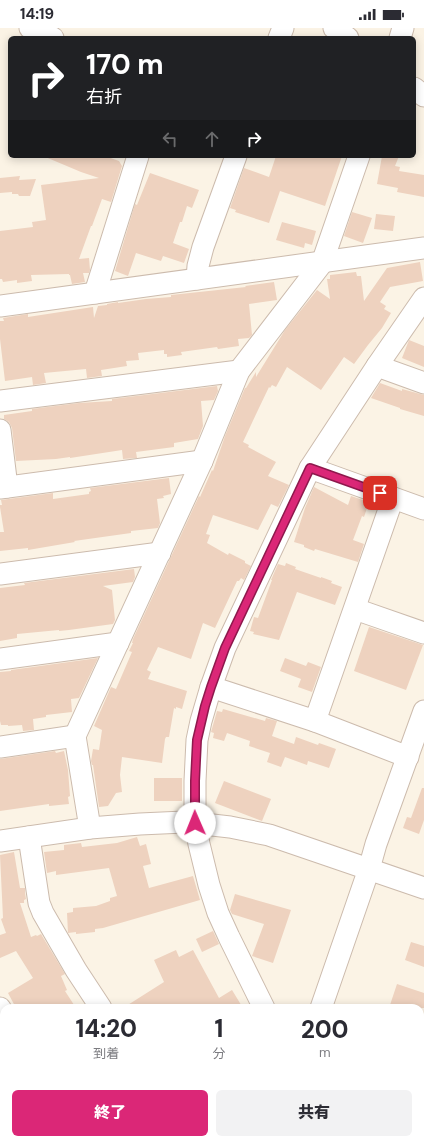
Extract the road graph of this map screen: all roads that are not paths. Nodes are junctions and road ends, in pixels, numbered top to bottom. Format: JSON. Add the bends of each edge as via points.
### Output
{"nodes":[{"id":1,"x":30,"y":28,"type":"edge"},
{"id":2,"x":334,"y":28,"type":"edge"},
{"id":3,"x":48,"y":36,"type":"edge"},
{"id":4,"x":345,"y":36,"type":"edge"},
{"id":5,"x":416,"y":90,"type":"edge"},
{"id":6,"x":424,"y":96,"type":"edge"},
{"id":7,"x":135,"y":158,"type":"edge"},
{"id":8,"x":235,"y":158,"type":"edge"},
{"id":9,"x":358,"y":158,"type":"edge"},
{"id":10,"x":424,"y":248,"type":"edge"},
{"id":11,"x":322,"y":263,"type":"junction"},
{"id":12,"x":197,"y":279,"type":"junction"},
{"id":13,"x":94,"y":293,"type":"junction"},
{"id":14,"x":424,"y":298,"type":"edge"},
{"id":15,"x":0,"y":306,"type":"edge"},
{"id":16,"x":377,"y":366,"type":"junction"},
{"id":17,"x":240,"y":370,"type":"junction"},
{"id":18,"x":424,"y":383,"type":"edge"},
{"id":19,"x":0,"y":401,"type":"edge"},
{"id":20,"x":0,"y":430,"type":"edge"},
{"id":21,"x":202,"y":461,"type":"junction"},
{"id":22,"x":310,"y":468,"type":"junction"},
{"id":23,"x":4,"y":488,"type":"edge"},
{"id":24,"x":393,"y":498,"type":"junction"},
{"id":25,"x":424,"y":509,"type":"edge"},
{"id":26,"x":160,"y":553,"type":"junction"},
{"id":27,"x":0,"y":574,"type":"edge"},
{"id":28,"x":355,"y":609,"type":"junction"},
{"id":29,"x":424,"y":633,"type":"edge"},
{"id":30,"x":118,"y":643,"type":"junction"},
{"id":31,"x":0,"y":659,"type":"edge"},
{"id":32,"x":211,"y":687,"type":"junction"},
{"id":33,"x":424,"y":711,"type":"edge"},
{"id":34,"x":315,"y":721,"type":"junction"},
{"id":35,"x":75,"y":736,"type":"junction"},
{"id":36,"x":0,"y":747,"type":"edge"},
{"id":37,"x":408,"y":757,"type":"junction"},
{"id":38,"x":195,"y":823,"type":"junction"},
{"id":39,"x":90,"y":828,"type":"junction"},
{"id":40,"x":29,"y":837,"type":"junction"},
{"id":41,"x":0,"y":841,"type":"edge"},
{"id":42,"x":369,"y":869,"type":"junction"},
{"id":43,"x":424,"y":888,"type":"edge"},
{"id":44,"x":98,"y":1004,"type":"edge"},
{"id":45,"x":262,"y":1004,"type":"edge"},
{"id":46,"x":322,"y":1004,"type":"edge"}],
"edges":[{"from":1,"to":3,"type":"street"},
{"from":2,"to":4,"type":"street"},
{"from":5,"to":6,"type":"street"},
{"from":7,"to":13,"type":"street"},
{"from":8,"to":12,"type":"street","via":[[203,247]]},
{"from":9,"to":11,"type":"street"},
{"from":10,"to":11,"type":"street"},
{"from":11,"to":12,"type":"street"},
{"from":11,"to":17,"type":"street"},
{"from":12,"to":13,"type":"street"},
{"from":13,"to":15,"type":"street"},
{"from":14,"to":16,"type":"street"},
{"from":16,"to":18,"type":"street"},
{"from":16,"to":22,"type":"street"},
{"from":17,"to":19,"type":"street"},
{"from":17,"to":21,"type":"street"},
{"from":20,"to":23,"type":"street"},
{"from":21,"to":23,"type":"street"},
{"from":21,"to":26,"type":"street"},
{"from":22,"to":24,"type":"street"},
{"from":22,"to":32,"type":"street","via":[[225,648]]},
{"from":24,"to":25,"type":"street"},
{"from":24,"to":28,"type":"street"},
{"from":26,"to":27,"type":"street"},
{"from":26,"to":30,"type":"street"},
{"from":28,"to":29,"type":"street"},
{"from":28,"to":34,"type":"street"},
{"from":30,"to":31,"type":"street"},
{"from":30,"to":35,"type":"street"},
{"from":32,"to":34,"type":"street"},
{"from":32,"to":38,"type":"street","via":[[197,740]]},
{"from":33,"to":37,"type":"street"},
{"from":34,"to":37,"type":"street"},
{"from":35,"to":36,"type":"street"},
{"from":35,"to":39,"type":"street"},
{"from":37,"to":42,"type":"street"},
{"from":38,"to":39,"type":"street","via":[[165,822]]},
{"from":38,"to":42,"type":"street","via":[[230,827],[270,836]]},
{"from":38,"to":45,"type":"street","via":[[218,913]]},
{"from":39,"to":40,"type":"street"},
{"from":40,"to":41,"type":"street"},
{"from":40,"to":44,"type":"street","via":[[39,903],[43,913]]},
{"from":42,"to":43,"type":"street"},
{"from":42,"to":46,"type":"street"}]}
